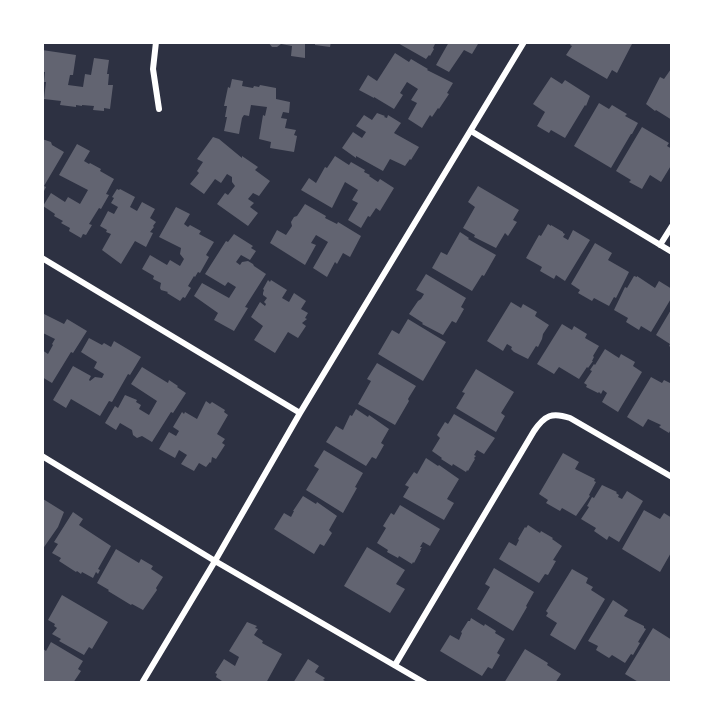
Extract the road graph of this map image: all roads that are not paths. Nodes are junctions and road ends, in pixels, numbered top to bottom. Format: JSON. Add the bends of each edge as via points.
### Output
{"nodes":[{"id":1,"x":156,"y":42,"type":"edge"},
{"id":2,"x":524,"y":42,"type":"edge"},
{"id":3,"x":159,"y":109,"type":"dead end"},
{"id":4,"x":471,"y":131,"type":"junction"},
{"id":5,"x":672,"y":226,"type":"edge"},
{"id":6,"x":660,"y":245,"type":"junction"},
{"id":7,"x":672,"y":252,"type":"edge"},
{"id":8,"x":42,"y":258,"type":"edge"},
{"id":9,"x":300,"y":414,"type":"junction"},
{"id":10,"x":42,"y":456,"type":"edge"},
{"id":11,"x":672,"y":477,"type":"edge"},
{"id":12,"x":215,"y":561,"type":"junction"},
{"id":13,"x":394,"y":665,"type":"junction"},
{"id":14,"x":142,"y":683,"type":"edge"},
{"id":15,"x":425,"y":683,"type":"edge"}],
"edges":[{"from":1,"to":3,"type":"street","via":[[153,69]]},
{"from":2,"to":4,"type":"street"},
{"from":4,"to":6,"type":"street"},
{"from":4,"to":9,"type":"street"},
{"from":5,"to":6,"type":"street"},
{"from":6,"to":7,"type":"street"},
{"from":8,"to":9,"type":"street"},
{"from":9,"to":12,"type":"street"},
{"from":10,"to":12,"type":"street"},
{"from":11,"to":13,"type":"street","via":[[570,418],[557,414],[542,419]]},
{"from":12,"to":13,"type":"street"},
{"from":12,"to":14,"type":"street"},
{"from":13,"to":15,"type":"street"}]}
